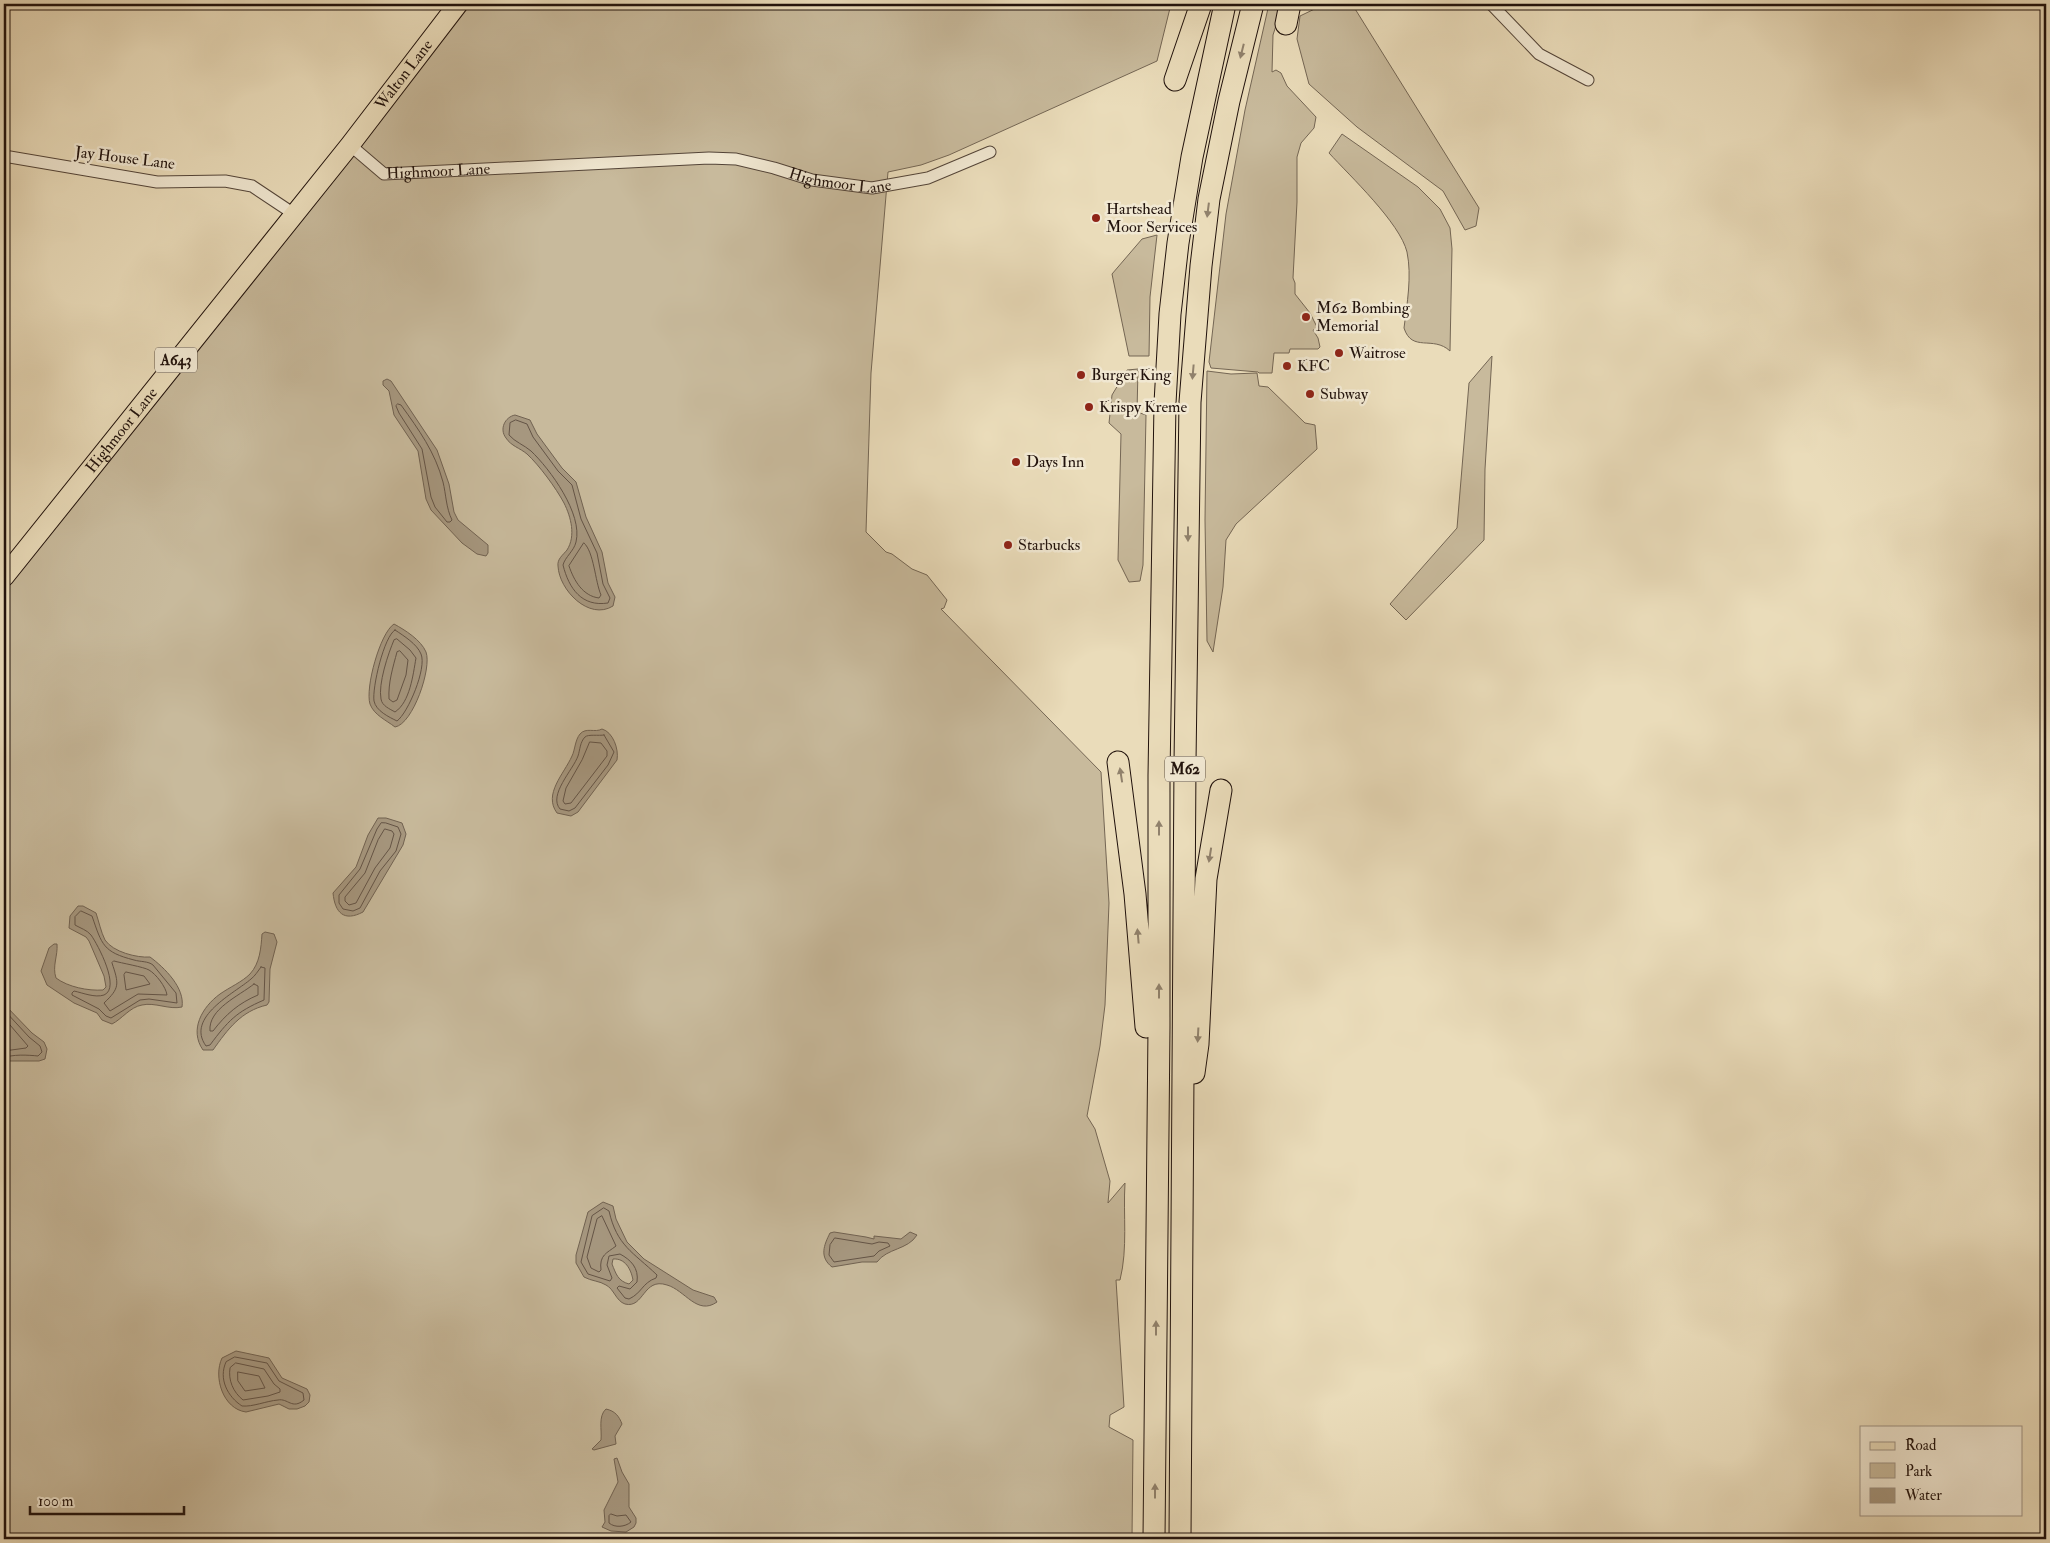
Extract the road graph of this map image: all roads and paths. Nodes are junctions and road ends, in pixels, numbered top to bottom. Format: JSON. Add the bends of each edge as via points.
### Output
{"nodes":[{"id":1,"x":458,"y":4,"type":"edge"},
{"id":2,"x":1201,"y":4,"type":"edge"},
{"id":3,"x":1225,"y":4,"type":"edge"},
{"id":4,"x":1254,"y":4,"type":"edge"},
{"id":5,"x":1491,"y":4,"type":"edge"},
{"id":6,"x":1175,"y":80,"type":"dead end"},
{"id":7,"x":1588,"y":80,"type":"dead end"},
{"id":8,"x":350,"y":145,"type":"junction"},
{"id":9,"x":990,"y":152,"type":"dead end"},
{"id":10,"x":4,"y":156,"type":"edge"},
{"id":11,"x":294,"y":214,"type":"junction"},
{"id":12,"x":4,"y":576,"type":"edge"},
{"id":13,"x":1118,"y":762,"type":"dead end"},
{"id":14,"x":1221,"y":790,"type":"dead end"},
{"id":15,"x":1157,"y":1159,"type":"junction"},
{"id":16,"x":1182,"y":1172,"type":"junction"},
{"id":17,"x":1154,"y":1539,"type":"edge"},
{"id":18,"x":1180,"y":1539,"type":"edge"}],
"edges":[{"from":1,"to":8,"type":"main road","name":"Walton Lane","number":"A643"},
{"from":2,"to":6,"type":"highway"},
{"from":15,"to":3,"type":"highway","number":"M62","one_way":true,"via":[[1158,776],[1165,403],[1170,314],[1192,157]]},
{"from":4,"to":16,"type":"highway","number":"M62","one_way":true,"via":[[1229,101],[1209,199],[1190,402]]},
{"from":5,"to":7,"type":"street","via":[[1539,54]]},
{"from":8,"to":9,"type":"street","name":"Highmoor Lane","via":[[384,174],[709,158],[736,159],[812,180],[872,188],[928,178]]},
{"from":8,"to":11,"type":"main road","name":"Highmoor Lane","number":"A643"},
{"from":10,"to":11,"type":"street","name":"Jay House Lane","via":[[156,182],[225,181],[252,186]]},
{"from":11,"to":12,"type":"main road","name":"Highmoor Lane","number":"A643"},
{"from":15,"to":13,"type":"highway","one_way":true,"via":[[1135,894]]},
{"from":14,"to":16,"type":"highway","one_way":true,"via":[[1206,879],[1198,1044]]},
{"from":17,"to":15,"type":"highway","number":"M62","one_way":true},
{"from":16,"to":18,"type":"highway","number":"M62"}]}
